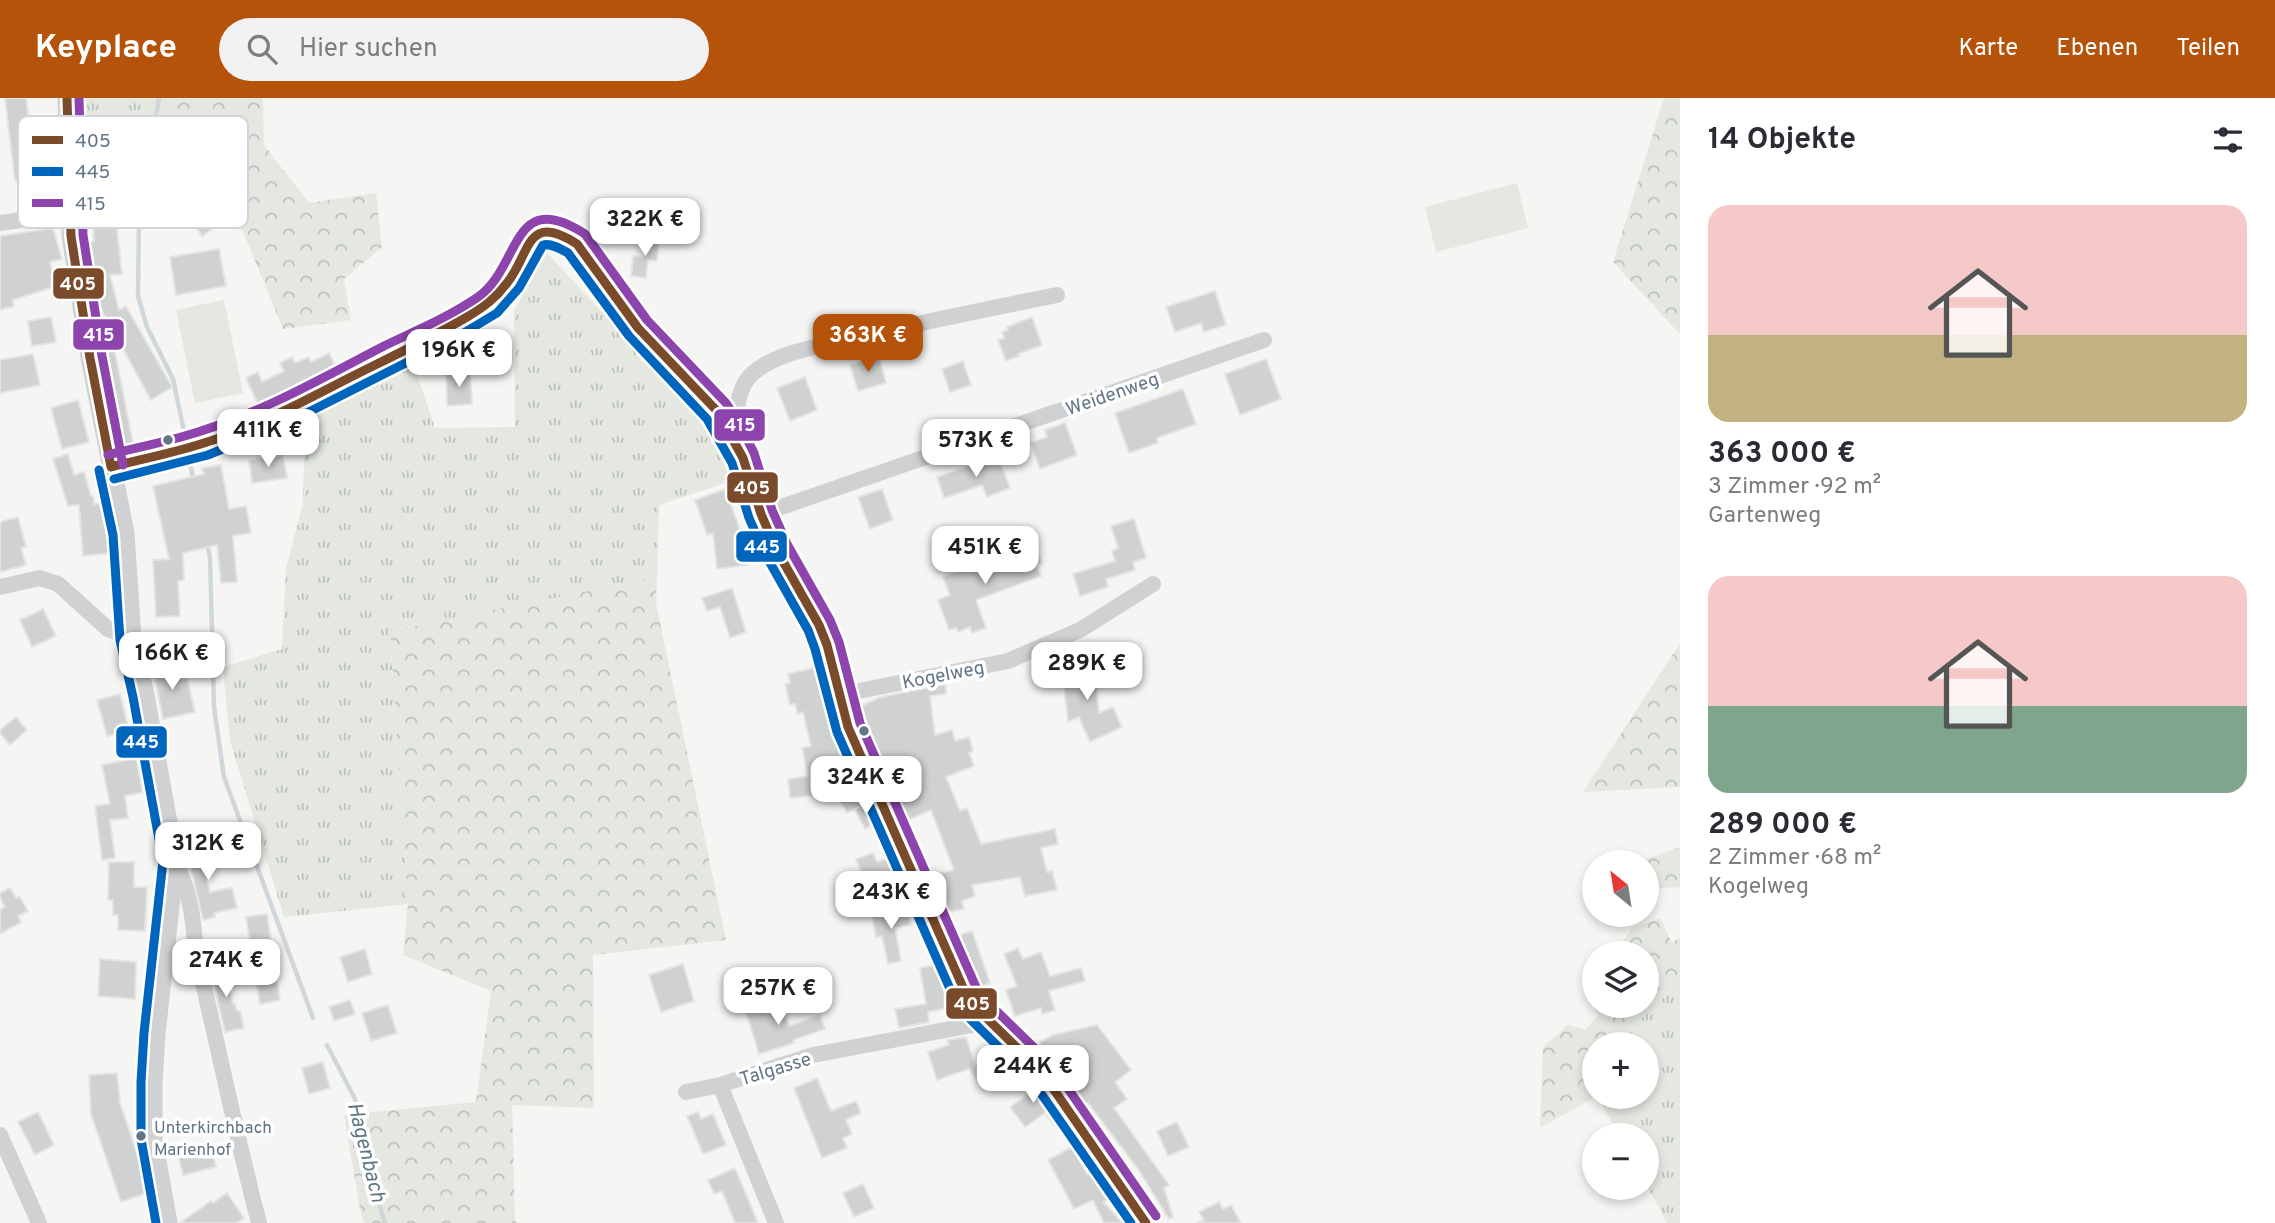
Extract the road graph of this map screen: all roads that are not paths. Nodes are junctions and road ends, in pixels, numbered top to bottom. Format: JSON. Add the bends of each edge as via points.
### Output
{"nodes":[{"id":1,"x":67,"y":98,"type":"edge"},
{"id":2,"x":68,"y":116,"type":"edge"},
{"id":3,"x":18,"y":220,"type":"edge"},
{"id":4,"x":0,"y":223,"type":"edge"},
{"id":5,"x":71,"y":228,"type":"edge"},
{"id":6,"x":1057,"y":295,"type":"dead end"},
{"id":7,"x":1264,"y":340,"type":"dead end"},
{"id":8,"x":734,"y":439,"type":"junction"},
{"id":9,"x":111,"y":467,"type":"junction"},
{"id":10,"x":761,"y":514,"type":"junction"},
{"id":11,"x":1153,"y":584,"type":"dead end"},
{"id":12,"x":0,"y":587,"type":"edge"},
{"id":13,"x":132,"y":638,"type":"junction"},
{"id":14,"x":839,"y":695,"type":"junction"},
{"id":15,"x":175,"y":861,"type":"junction"},
{"id":16,"x":988,"y":1022,"type":"junction"},
{"id":17,"x":720,"y":1085,"type":"junction"},
{"id":18,"x":686,"y":1092,"type":"dead end"},
{"id":19,"x":0,"y":1135,"type":"edge"},
{"id":20,"x":39,"y":1223,"type":"edge"},
{"id":21,"x":168,"y":1223,"type":"edge"},
{"id":22,"x":259,"y":1223,"type":"edge"},
{"id":23,"x":776,"y":1223,"type":"edge"},
{"id":24,"x":1146,"y":1223,"type":"edge"}],
"edges":[{"from":1,"to":2,"type":"street"},
{"from":3,"to":4,"type":"street"},
{"from":5,"to":9,"type":"street"},
{"from":6,"to":8,"type":"street","via":[[906,326],[774,361],[751,374],[742,389]]},
{"from":7,"to":10,"type":"street","name":"Weidenweg"},
{"from":8,"to":9,"type":"street","via":[[717,411],[638,328],[577,244],[545,231],[530,241],[509,281],[488,305],[284,411],[205,443]]},
{"from":8,"to":10,"type":"street"},
{"from":9,"to":13,"type":"street","via":[[125,533]]},
{"from":10,"to":14,"type":"street","via":[[823,635]]},
{"from":11,"to":14,"type":"street","name":"Kogelweg","via":[[1080,630],[1008,661]]},
{"from":12,"to":13,"type":"street","via":[[40,578],[58,584],[108,629]]},
{"from":13,"to":15,"type":"street"},
{"from":14,"to":16,"type":"street","via":[[848,727],[933,923],[969,1001]]},
{"from":15,"to":21,"type":"street","via":[[153,1082],[153,1138]]},
{"from":15,"to":22,"type":"street","via":[[187,884],[195,949]]},
{"from":16,"to":17,"type":"street","name":"Talgasse","via":[[813,1055]]},
{"from":16,"to":24,"type":"street","via":[[1041,1071]]},
{"from":17,"to":18,"type":"street","name":"Talgasse"},
{"from":17,"to":23,"type":"street"},
{"from":19,"to":20,"type":"street"}]}
